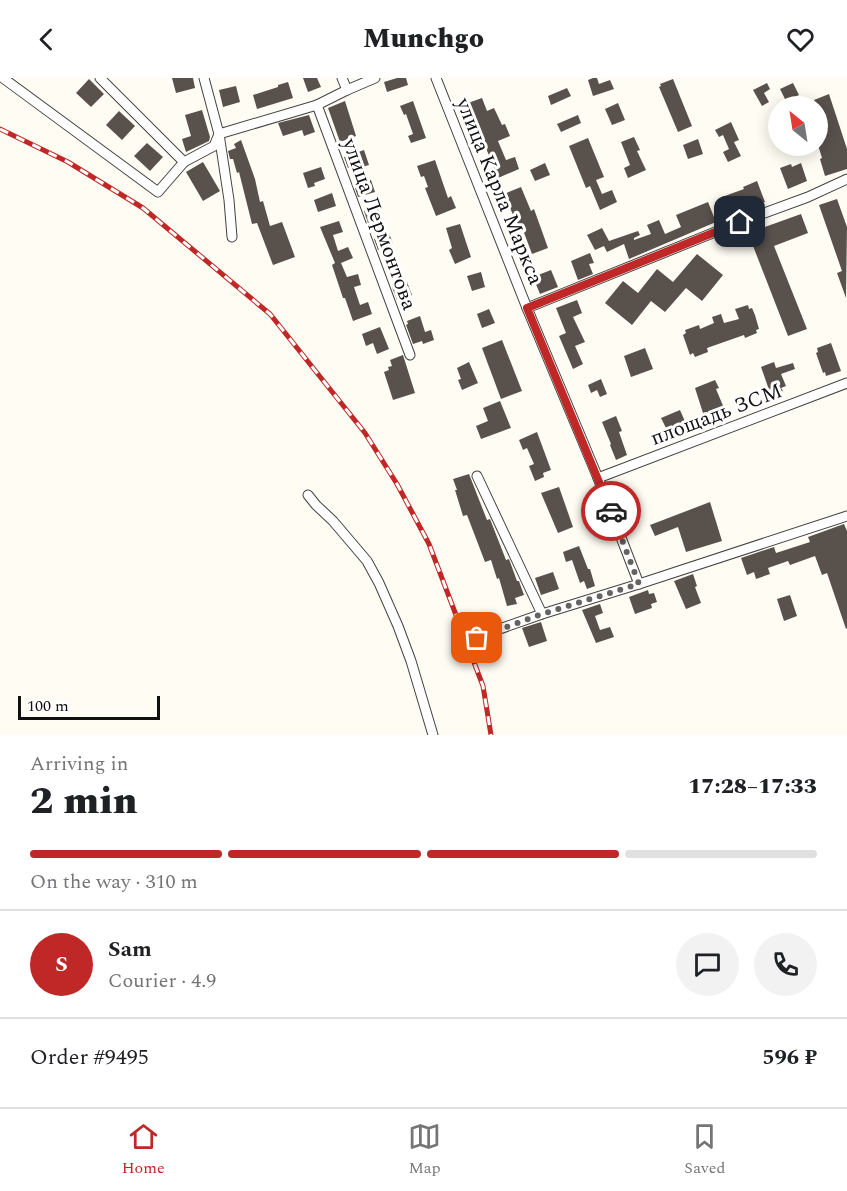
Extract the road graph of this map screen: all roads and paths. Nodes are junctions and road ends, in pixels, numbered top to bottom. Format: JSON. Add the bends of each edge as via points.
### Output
{"nodes":[{"id":1,"x":3,"y":78,"type":"edge"},
{"id":2,"x":100,"y":78,"type":"edge"},
{"id":3,"x":204,"y":78,"type":"edge"},
{"id":4,"x":342,"y":78,"type":"edge"},
{"id":5,"x":375,"y":78,"type":"edge"},
{"id":6,"x":436,"y":78,"type":"edge"},
{"id":7,"x":346,"y":90,"type":"junction"},
{"id":8,"x":317,"y":105,"type":"junction"},
{"id":9,"x":219,"y":134,"type":"junction"},
{"id":10,"x":184,"y":162,"type":"junction"},
{"id":11,"x":847,"y":179,"type":"edge"},
{"id":12,"x":232,"y":237,"type":"dead end"},
{"id":13,"x":527,"y":308,"type":"junction"},
{"id":14,"x":410,"y":355,"type":"dead end"},
{"id":15,"x":847,"y":383,"type":"edge"},
{"id":16,"x":477,"y":476,"type":"dead end"},
{"id":17,"x":598,"y":478,"type":"junction"},
{"id":18,"x":308,"y":495,"type":"dead end"},
{"id":19,"x":847,"y":516,"type":"edge"},
{"id":20,"x":639,"y":584,"type":"junction"},
{"id":21,"x":542,"y":614,"type":"junction"},
{"id":22,"x":477,"y":638,"type":"dead end"},
{"id":23,"x":433,"y":735,"type":"edge"}],
"edges":[{"from":1,"to":10,"type":"street","via":[[158,192]]},
{"from":2,"to":10,"type":"street"},
{"from":3,"to":9,"type":"street"},
{"from":4,"to":7,"type":"street"},
{"from":5,"to":7,"type":"street"},
{"from":6,"to":13,"type":"street","name":"улица Карла Маркса"},
{"from":7,"to":8,"type":"street"},
{"from":8,"to":9,"type":"street"},
{"from":8,"to":14,"type":"street","name":"улица Лермонтова"},
{"from":9,"to":10,"type":"street","via":[[214,146]]},
{"from":9,"to":12,"type":"street"},
{"from":11,"to":13,"type":"street"},
{"from":13,"to":17,"type":"street","name":"улица Карла Маркса"},
{"from":15,"to":17,"type":"street","name":"площадь ЗСМ"},
{"from":16,"to":21,"type":"street"},
{"from":17,"to":20,"type":"street","name":"улица Карла Маркса"},
{"from":18,"to":23,"type":"street","via":[[367,561],[379,583],[411,661]]},
{"from":19,"to":20,"type":"street"},
{"from":20,"to":21,"type":"street"},
{"from":21,"to":22,"type":"street"}]}
